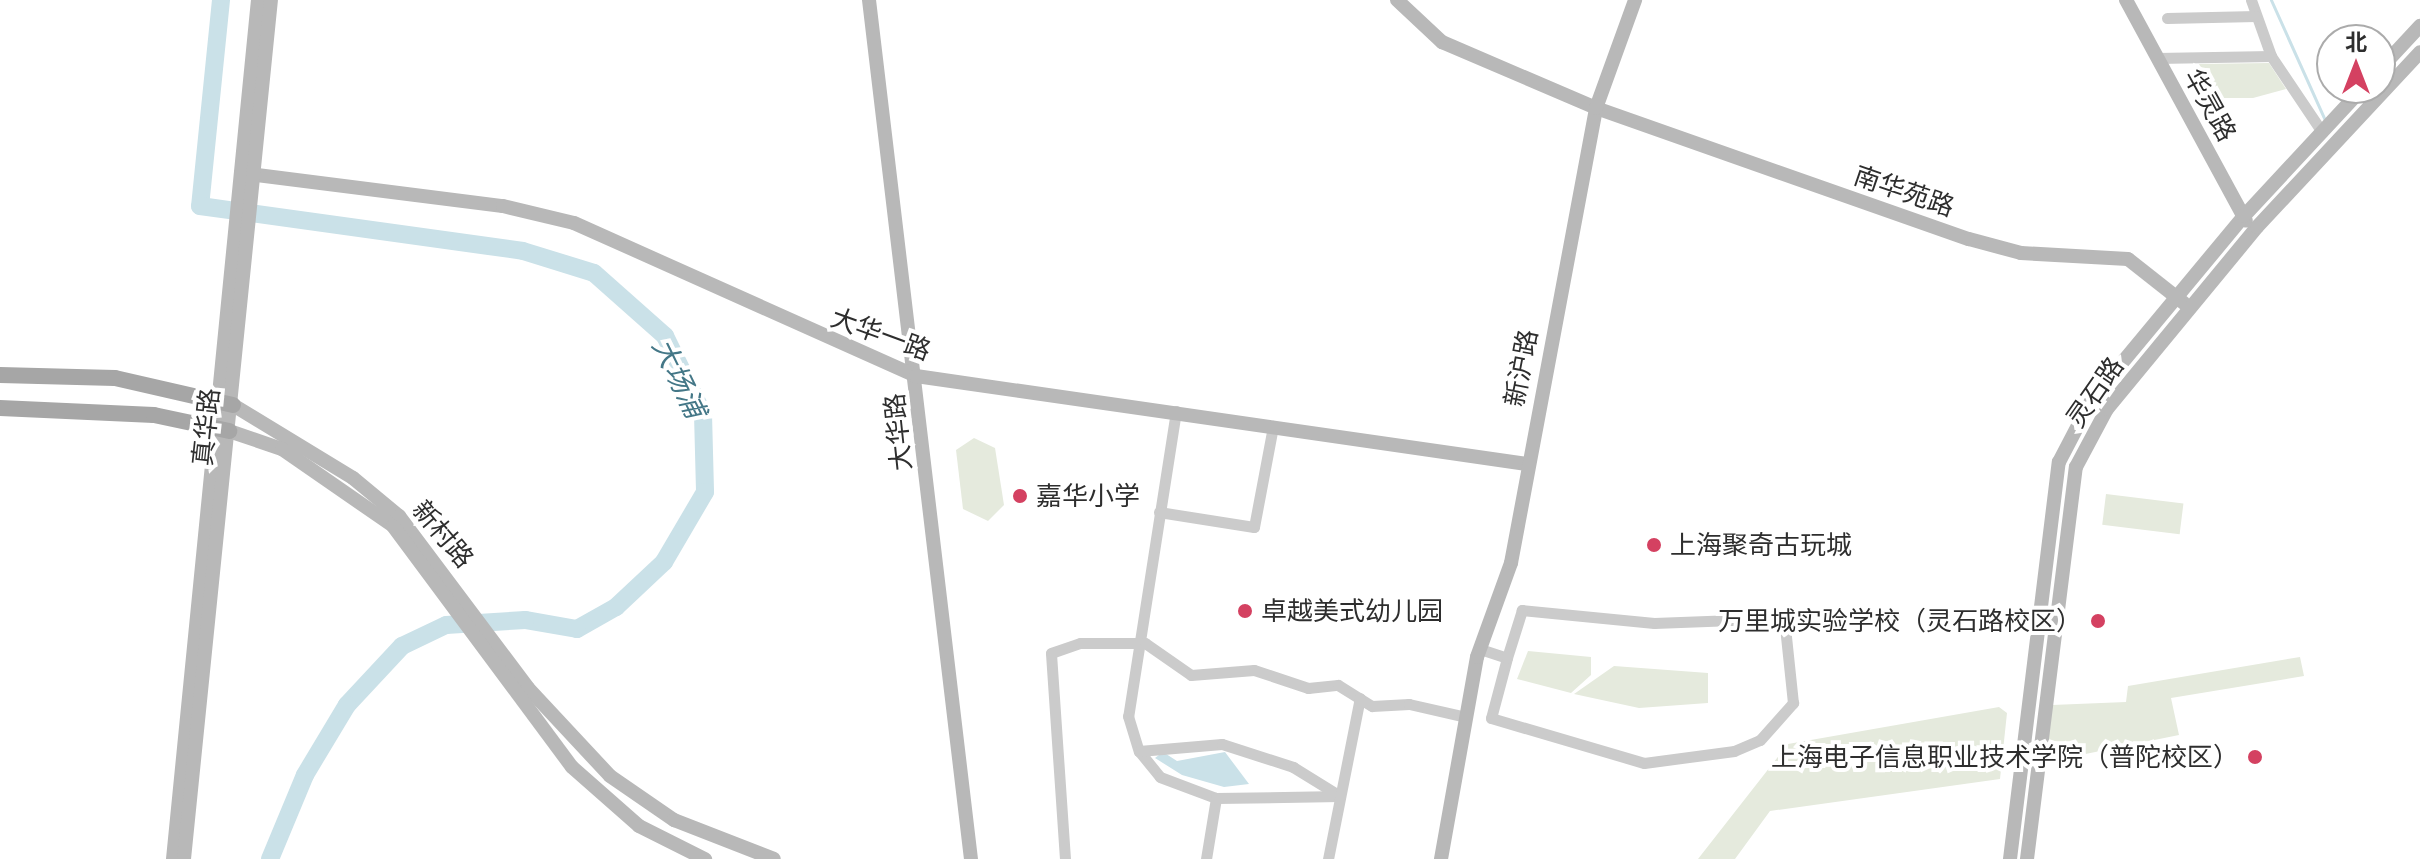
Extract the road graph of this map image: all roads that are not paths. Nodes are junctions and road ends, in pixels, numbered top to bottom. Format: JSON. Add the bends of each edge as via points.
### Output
{"nodes":[{"id":1,"x":258,"y":0,"type":"edge"},
{"id":2,"x":271,"y":0,"type":"edge"},
{"id":3,"x":869,"y":0,"type":"edge"},
{"id":4,"x":1397,"y":0,"type":"edge"},
{"id":5,"x":1635,"y":0,"type":"edge"},
{"id":6,"x":2126,"y":0,"type":"edge"},
{"id":7,"x":2251,"y":0,"type":"edge"},
{"id":8,"x":2256,"y":16,"type":"junction"},
{"id":9,"x":2167,"y":18,"type":"dead end"},
{"id":10,"x":2420,"y":26,"type":"edge"},
{"id":11,"x":2396,"y":52,"type":"edge"},
{"id":12,"x":2420,"y":52,"type":"edge"},
{"id":13,"x":2271,"y":56,"type":"junction"},
{"id":14,"x":2157,"y":58,"type":"junction"},
{"id":15,"x":2348,"y":104,"type":"edge"},
{"id":16,"x":1596,"y":108,"type":"junction"},
{"id":17,"x":2322,"y":132,"type":"junction"},
{"id":18,"x":248,"y":175,"type":"junction"},
{"id":19,"x":2244,"y":216,"type":"junction"},
{"id":20,"x":2252,"y":234,"type":"junction"},
{"id":21,"x":2176,"y":298,"type":"junction"},
{"id":22,"x":2191,"y":308,"type":"junction"},
{"id":23,"x":0,"y":375,"type":"edge"},
{"id":24,"x":916,"y":376,"type":"junction"},
{"id":25,"x":226,"y":402,"type":"junction"},
{"id":26,"x":0,"y":408,"type":"edge"},
{"id":27,"x":1176,"y":411,"type":"junction"},
{"id":28,"x":1273,"y":426,"type":"junction"},
{"id":29,"x":223,"y":429,"type":"junction"},
{"id":30,"x":1527,"y":464,"type":"junction"},
{"id":31,"x":1159,"y":512,"type":"junction"},
{"id":32,"x":456,"y":595,"type":"junction"},
{"id":33,"x":1137,"y":642,"type":"junction"},
{"id":34,"x":1480,"y":649,"type":"junction"},
{"id":35,"x":499,"y":656,"type":"junction"},
{"id":36,"x":1507,"y":658,"type":"junction"},
{"id":37,"x":1360,"y":698,"type":"junction"},
{"id":38,"x":1466,"y":717,"type":"junction"},
{"id":39,"x":1139,"y":751,"type":"junction"},
{"id":40,"x":1340,"y":796,"type":"junction"},
{"id":41,"x":1216,"y":798,"type":"junction"},
{"id":42,"x":173,"y":859,"type":"edge"},
{"id":43,"x":184,"y":859,"type":"edge"},
{"id":44,"x":705,"y":859,"type":"edge"},
{"id":45,"x":774,"y":859,"type":"edge"},
{"id":46,"x":971,"y":859,"type":"edge"},
{"id":47,"x":1065,"y":859,"type":"edge"},
{"id":48,"x":1206,"y":859,"type":"edge"},
{"id":49,"x":1328,"y":859,"type":"edge"},
{"id":50,"x":1441,"y":859,"type":"edge"},
{"id":51,"x":2010,"y":859,"type":"edge"},
{"id":52,"x":2027,"y":859,"type":"edge"}],
"edges":[{"from":1,"to":18,"type":"main road","name":"真华路"},
{"from":2,"to":18,"type":"main road","name":"真华路"},
{"from":3,"to":24,"type":"main road","name":"大华路"},
{"from":4,"to":16,"type":"main road","via":[[1442,42]]},
{"from":5,"to":16,"type":"main road","name":"新沪路"},
{"from":6,"to":14,"type":"main road","name":"华灵路"},
{"from":7,"to":8,"type":"street"},
{"from":8,"to":9,"type":"street"},
{"from":8,"to":13,"type":"street"},
{"from":10,"to":11,"type":"main road"},
{"from":12,"to":20,"type":"main road","name":"灵石路"},
{"from":13,"to":14,"type":"street"},
{"from":13,"to":17,"type":"street"},
{"from":14,"to":19,"type":"main road","name":"华灵路"},
{"from":15,"to":17,"type":"main road","name":"灵石路"},
{"from":16,"to":21,"type":"main road","name":"南华苑路","via":[[1969,239],[2021,253],[2128,259]]},
{"from":16,"to":30,"type":"main road","name":"新沪路"},
{"from":17,"to":19,"type":"main road","name":"灵石路"},
{"from":18,"to":24,"type":"main road","name":"大华一路","via":[[503,206],[574,223]]},
{"from":18,"to":25,"type":"main road","name":"真华路"},
{"from":19,"to":20,"type":"main road","name":"华灵路"},
{"from":19,"to":21,"type":"main road","name":"灵石路"},
{"from":20,"to":22,"type":"main road","name":"灵石路"},
{"from":21,"to":22,"type":"main road","name":"南华苑路"},
{"from":21,"to":51,"type":"main road","name":"灵石路","via":[[2092,399],[2059,462]]},
{"from":22,"to":52,"type":"main road","name":"灵石路","via":[[2107,409],[2076,467]]},
{"from":23,"to":25,"type":"main road","name":"新村路","via":[[115,378]]},
{"from":24,"to":27,"type":"main road","name":"大华一路"},
{"from":24,"to":46,"type":"main road","name":"大华路"},
{"from":25,"to":29,"type":"main road","name":"真华路"},
{"from":25,"to":32,"type":"main road","name":"新村路","via":[[376,497]]},
{"from":26,"to":29,"type":"main road","name":"新村路","via":[[123,412]]},
{"from":27,"to":28,"type":"main road","name":"大华一路"},
{"from":27,"to":31,"type":"street"},
{"from":28,"to":30,"type":"main road","name":"大华一路"},
{"from":28,"to":31,"type":"street","via":[[1254,527]]},
{"from":29,"to":32,"type":"main road","name":"新村路","via":[[282,449],[346,489],[393,526]]},
{"from":29,"to":42,"type":"main road","name":"真华路"},
{"from":29,"to":43,"type":"main road","name":"真华路"},
{"from":30,"to":34,"type":"main road","name":"新沪路","via":[[1511,563]]},
{"from":31,"to":33,"type":"street"},
{"from":32,"to":35,"type":"main road","name":"新村路"},
{"from":33,"to":37,"type":"street","via":[[1191,675],[1254,670],[1291,685],[1338,685]]},
{"from":33,"to":39,"type":"street","via":[[1128,716]]},
{"from":33,"to":47,"type":"street","via":[[1080,643],[1051,653]]},
{"from":34,"to":36,"type":"street"},
{"from":34,"to":38,"type":"main road","name":"新沪路"},
{"from":35,"to":44,"type":"main road","name":"新村路","via":[[572,767],[639,826]]},
{"from":35,"to":45,"type":"main road","name":"新村路","via":[[610,776],[674,820]]},
{"from":36,"to":36,"type":"street","via":[[1491,718],[1644,763],[1734,751],[1760,740],[1793,703],[1784,618],[1654,623],[1522,610]]},
{"from":37,"to":38,"type":"street"},
{"from":37,"to":40,"type":"street"},
{"from":38,"to":50,"type":"main road","name":"新沪路"},
{"from":39,"to":40,"type":"street","via":[[1222,744],[1293,767]]},
{"from":39,"to":41,"type":"street","via":[[1160,777]]},
{"from":40,"to":41,"type":"street"},
{"from":40,"to":49,"type":"street"},
{"from":41,"to":48,"type":"street"}]}
